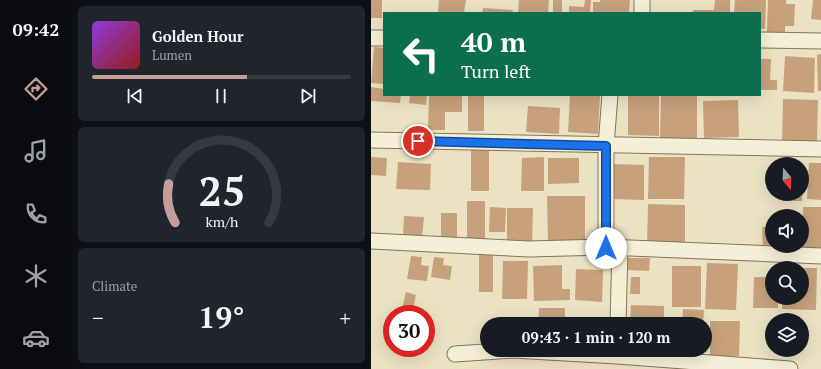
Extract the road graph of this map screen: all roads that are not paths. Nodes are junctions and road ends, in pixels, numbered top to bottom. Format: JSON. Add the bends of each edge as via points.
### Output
{"nodes":[{"id":1,"x":643,"y":0,"type":"edge"},
{"id":2,"x":642,"y":12,"type":"edge"},
{"id":3,"x":371,"y":38,"type":"edge"},
{"id":4,"x":383,"y":38,"type":"edge"},
{"id":5,"x":761,"y":40,"type":"edge"},
{"id":6,"x":821,"y":41,"type":"edge"},
{"id":7,"x":610,"y":96,"type":"edge"},
{"id":8,"x":371,"y":140,"type":"edge"},
{"id":9,"x":606,"y":146,"type":"junction"},
{"id":10,"x":821,"y":149,"type":"edge"},
{"id":11,"x":371,"y":241,"type":"edge"},
{"id":12,"x":613,"y":248,"type":"junction"},
{"id":13,"x":821,"y":256,"type":"edge"},
{"id":14,"x":618,"y":317,"type":"edge"},
{"id":15,"x":480,"y":352,"type":"edge"},
{"id":16,"x":455,"y":354,"type":"dead end"},
{"id":17,"x":660,"y":357,"type":"edge"},
{"id":18,"x":790,"y":369,"type":"edge"}],
"edges":[{"from":1,"to":2,"type":"street"},
{"from":3,"to":4,"type":"street"},
{"from":5,"to":6,"type":"street"},
{"from":7,"to":9,"type":"street"},
{"from":8,"to":9,"type":"street"},
{"from":9,"to":10,"type":"street"},
{"from":9,"to":12,"type":"street"},
{"from":11,"to":12,"type":"street","via":[[529,249]]},
{"from":12,"to":13,"type":"street"},
{"from":12,"to":14,"type":"street"},
{"from":15,"to":16,"type":"street"},
{"from":17,"to":18,"type":"street"}]}
